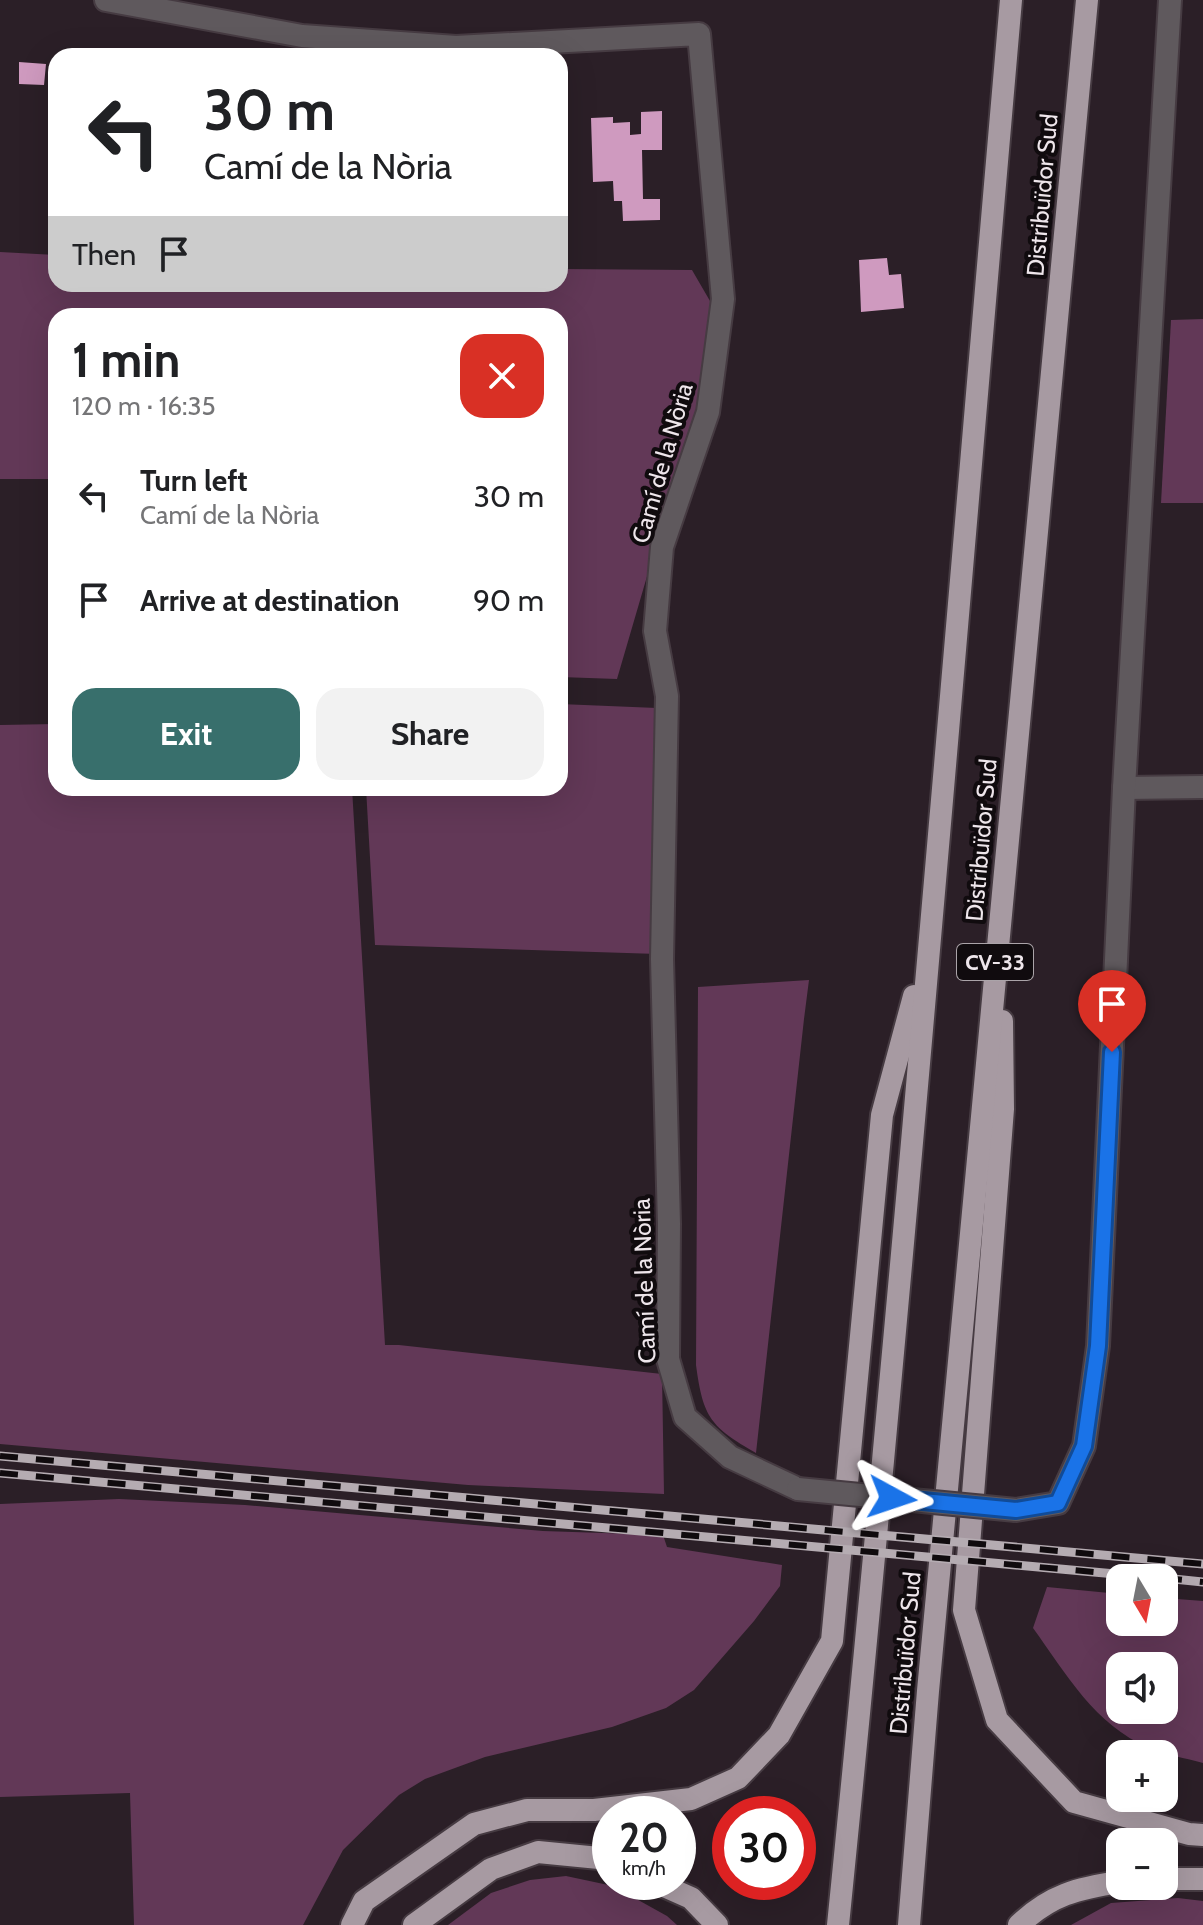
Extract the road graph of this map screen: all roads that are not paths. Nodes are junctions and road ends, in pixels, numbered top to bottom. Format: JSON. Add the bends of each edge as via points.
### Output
{"nodes":[{"id":1,"x":106,"y":0,"type":"edge"},
{"id":2,"x":1011,"y":0,"type":"edge"},
{"id":3,"x":1087,"y":0,"type":"edge"},
{"id":4,"x":1170,"y":0,"type":"edge"},
{"id":5,"x":1203,"y":787,"type":"edge"},
{"id":6,"x":1124,"y":788,"type":"junction"},
{"id":7,"x":1001,"y":894,"type":"junction"},
{"id":8,"x":930,"y":933,"type":"junction"},
{"id":9,"x":1203,"y":1835,"type":"edge"},
{"id":10,"x":592,"y":1857,"type":"edge"},
{"id":11,"x":1178,"y":1879,"type":"edge"},
{"id":12,"x":1203,"y":1879,"type":"edge"},
{"id":13,"x":1106,"y":1884,"type":"edge"},
{"id":14,"x":693,"y":1900,"type":"edge"},
{"id":15,"x":352,"y":1925,"type":"edge"},
{"id":16,"x":414,"y":1925,"type":"edge"},
{"id":17,"x":717,"y":1925,"type":"edge"},
{"id":18,"x":838,"y":1925,"type":"edge"},
{"id":19,"x":909,"y":1925,"type":"edge"},
{"id":20,"x":1019,"y":1925,"type":"edge"}],
"edges":[{"from":1,"to":6,"type":"street","name":"Camí de la Nòria","bridge":true,"via":[[302,36],[456,47],[699,34],[723,299],[708,412],[662,547],[655,631],[667,696],[662,959],[668,1359],[685,1417],[730,1457],[798,1489],[1016,1510],[1058,1503],[1084,1446],[1098,1346]]},
{"from":2,"to":8,"type":"highway","name":"Distribuïdor Sud","number":"CV-33"},
{"from":3,"to":7,"type":"highway","name":"Distribuïdor Sud","number":"CV-33"},
{"from":4,"to":6,"type":"street","name":"Camí de la Nòria"},
{"from":5,"to":6,"type":"street"},
{"from":7,"to":9,"type":"highway","via":[[1003,1109],[964,1610],[997,1720],[1074,1802]]},
{"from":7,"to":19,"type":"highway","name":"Distribuïdor Sud","number":"CV-33"},
{"from":8,"to":15,"type":"highway","via":[[882,1115],[832,1641],[779,1735],[738,1778],[691,1799],[594,1810],[527,1810],[474,1824],[364,1901]]},
{"from":8,"to":18,"type":"highway","name":"Distribuïdor Sud","number":"CV-33"},
{"from":10,"to":16,"type":"highway","via":[[538,1852],[491,1869]]},
{"from":11,"to":12,"type":"highway"},
{"from":13,"to":20,"type":"highway","via":[[1038,1907]]},
{"from":14,"to":17,"type":"highway"}]}
